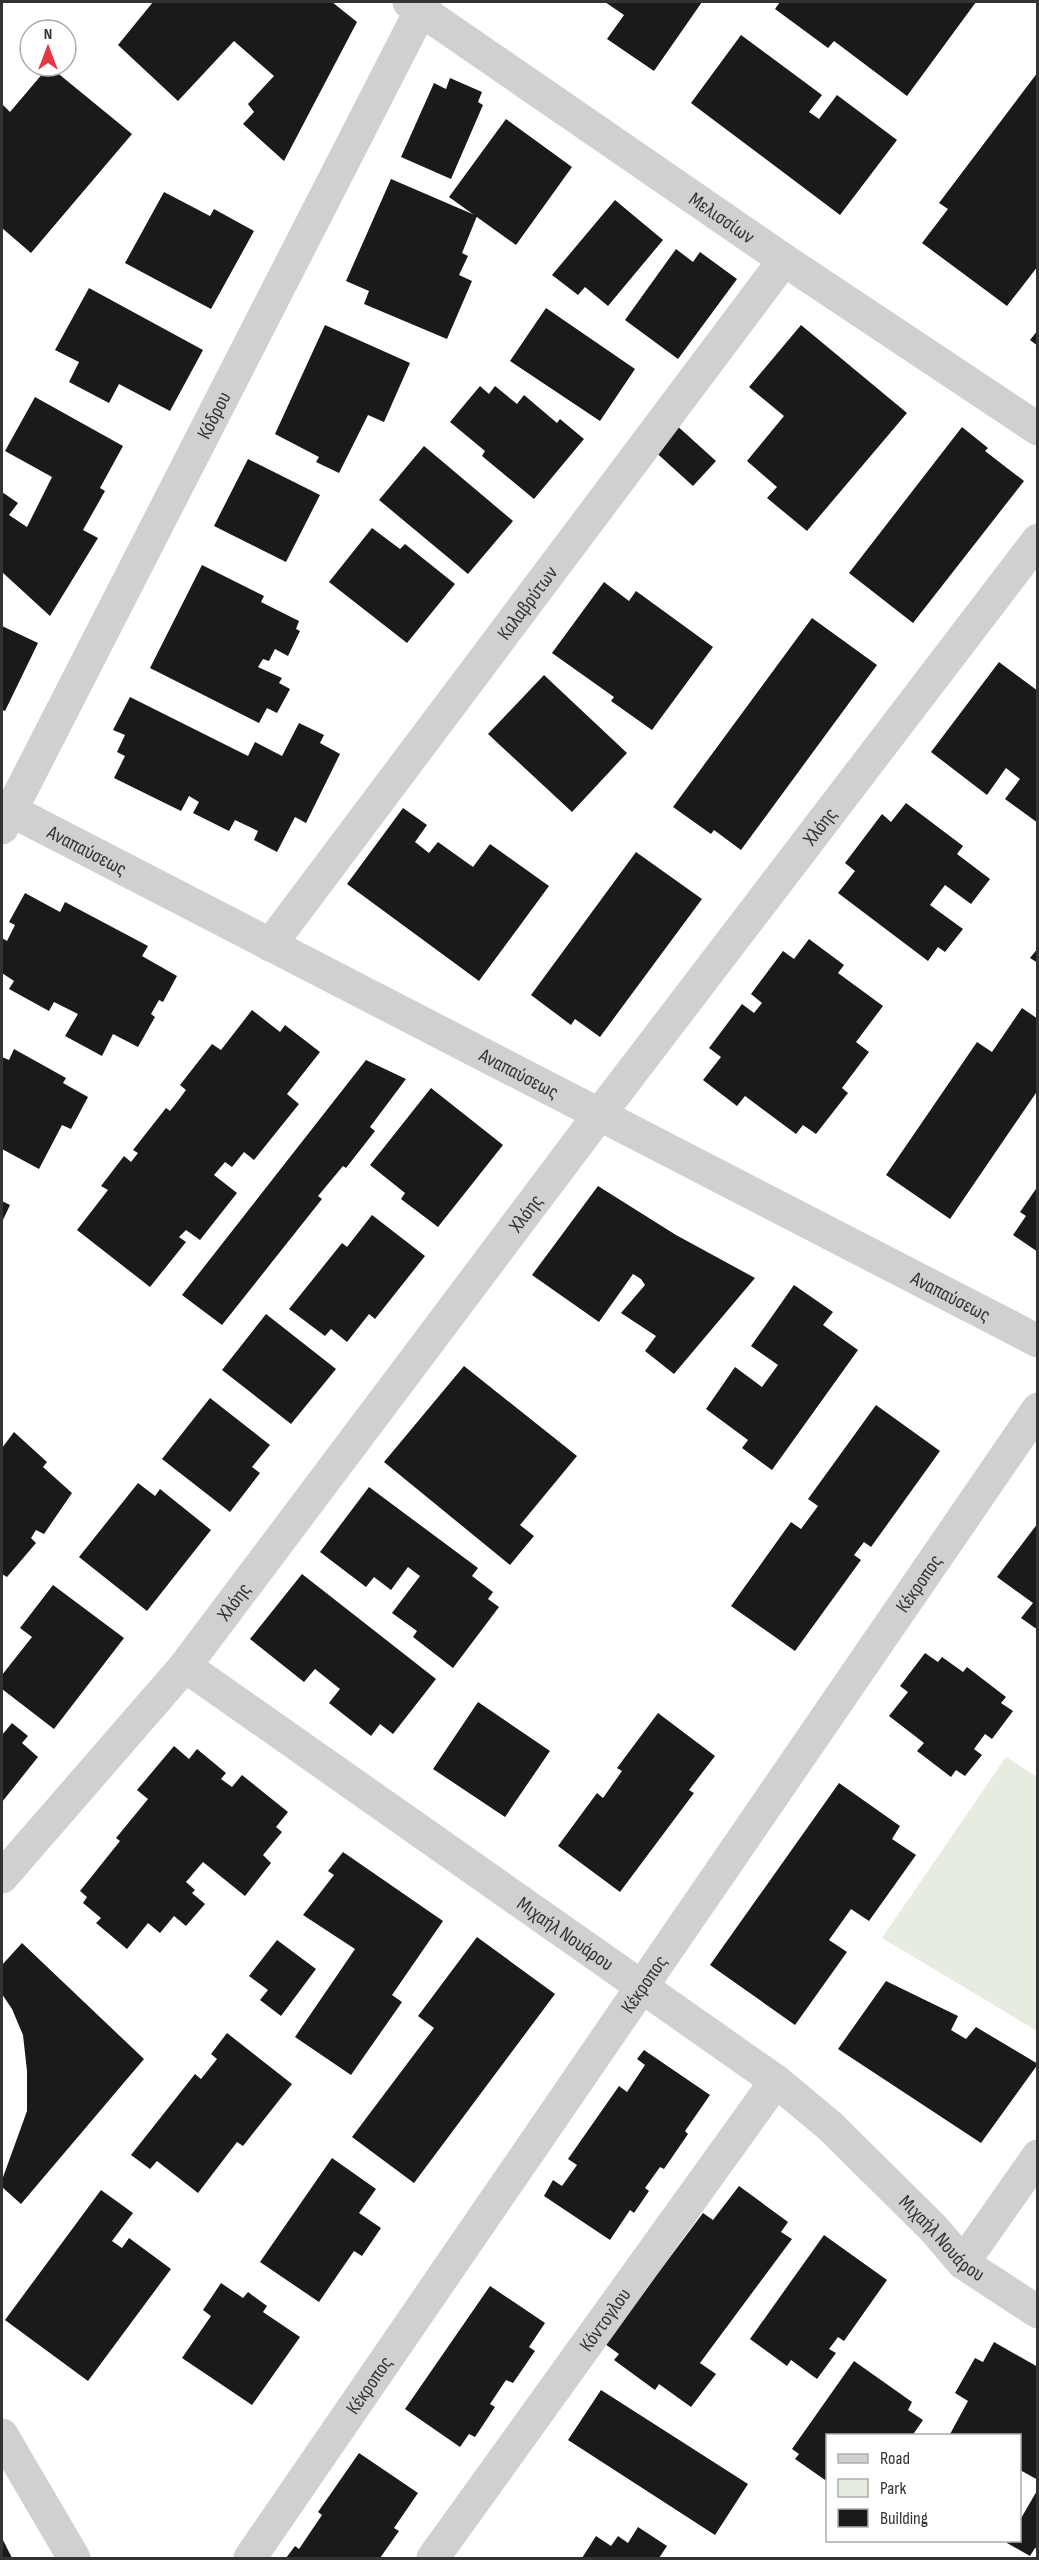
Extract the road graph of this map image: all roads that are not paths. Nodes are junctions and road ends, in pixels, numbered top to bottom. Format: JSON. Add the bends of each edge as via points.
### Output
{"nodes":[{"id":1,"x":418,"y":4,"type":"edge"},
{"id":2,"x":784,"y":260,"type":"junction"},
{"id":3,"x":1038,"y":429,"type":"edge"},
{"id":4,"x":1038,"y":540,"type":"edge"},
{"id":5,"x":4,"y":815,"type":"edge"},
{"id":6,"x":270,"y":945,"type":"junction"},
{"id":7,"x":599,"y":1115,"type":"junction"},
{"id":8,"x":1038,"y":1341,"type":"edge"},
{"id":9,"x":1038,"y":1409,"type":"edge"},
{"id":10,"x":185,"y":1666,"type":"junction"},
{"id":11,"x":2,"y":1877,"type":"edge"},
{"id":12,"x":642,"y":1986,"type":"junction"},
{"id":13,"x":776,"y":2081,"type":"junction"},
{"id":14,"x":1038,"y":2156,"type":"edge"},
{"id":15,"x":963,"y":2263,"type":"junction"},
{"id":16,"x":1038,"y":2312,"type":"edge"},
{"id":17,"x":2,"y":2435,"type":"edge"},
{"id":18,"x":74,"y":2559,"type":"edge"},
{"id":19,"x":250,"y":2559,"type":"edge"},
{"id":20,"x":433,"y":2559,"type":"edge"}],
"edges":[{"from":1,"to":2,"type":"street","name":"Μελισσίων"},
{"from":1,"to":5,"type":"street","name":"Κόδρου"},
{"from":2,"to":3,"type":"street","name":"Μελισσίων"},
{"from":2,"to":6,"type":"street","name":"Καλαβρύτων"},
{"from":4,"to":7,"type":"street","name":"Χλόης"},
{"from":5,"to":6,"type":"street","name":"Αναπαύσεως"},
{"from":6,"to":7,"type":"street","name":"Αναπαύσεως"},
{"from":7,"to":8,"type":"street","name":"Αναπαύσεως"},
{"from":7,"to":10,"type":"street","name":"Χλόης"},
{"from":9,"to":12,"type":"street","name":"Κέκροπος"},
{"from":10,"to":11,"type":"street","name":"Χλόης"},
{"from":10,"to":12,"type":"street","name":"Μιχαήλ Νουάρου"},
{"from":12,"to":13,"type":"street","name":"Μιχαήλ Νουάρου"},
{"from":12,"to":19,"type":"street","name":"Κέκροπος"},
{"from":13,"to":15,"type":"street","name":"Μιχαήλ Νουάρου","via":[[830,2126]]},
{"from":13,"to":20,"type":"street","name":"Κόντογλου"},
{"from":14,"to":15,"type":"street"},
{"from":15,"to":16,"type":"street","name":"Μιχαήλ Νουάρου"},
{"from":17,"to":18,"type":"street"}]}
